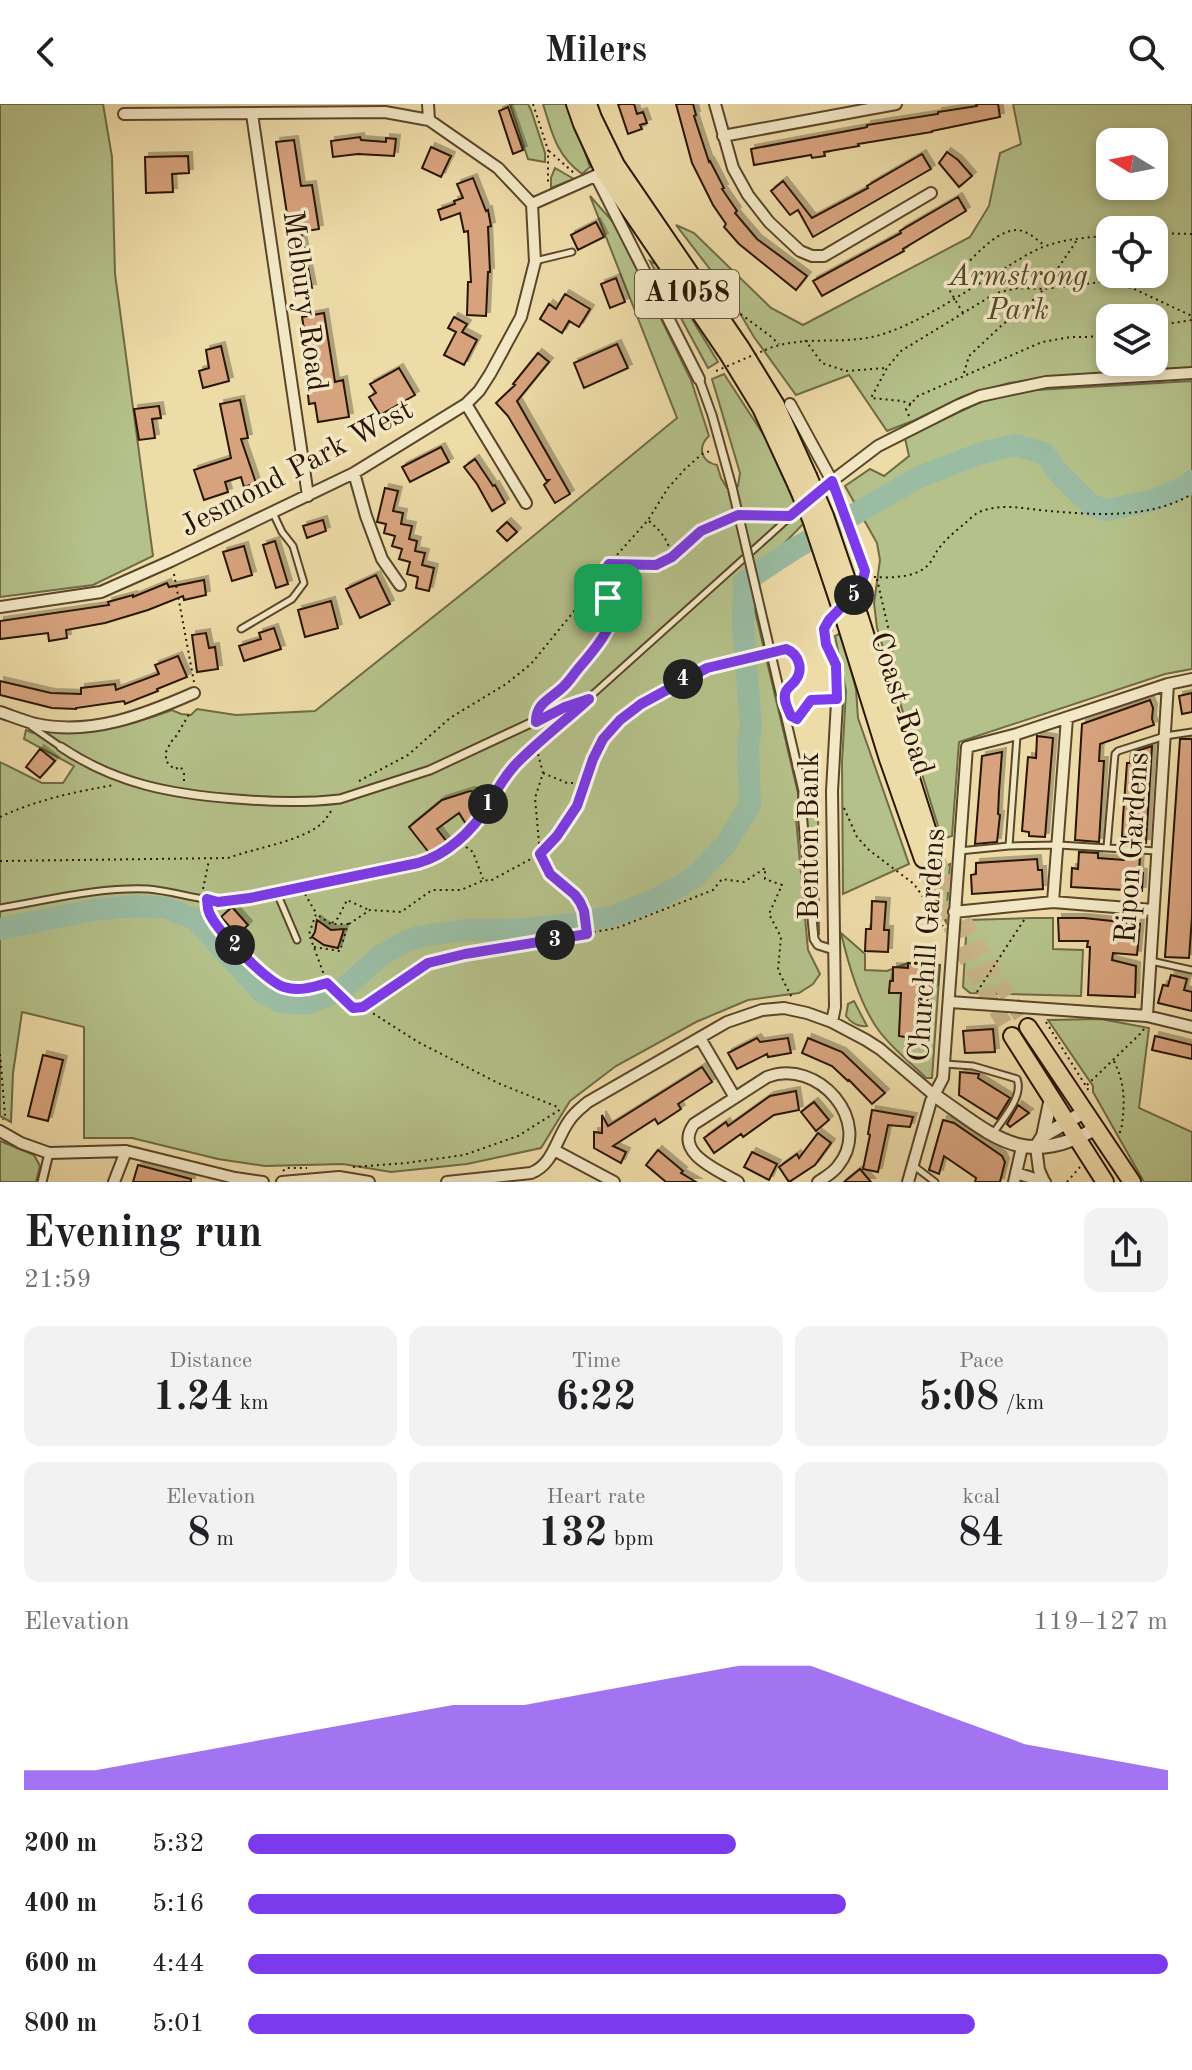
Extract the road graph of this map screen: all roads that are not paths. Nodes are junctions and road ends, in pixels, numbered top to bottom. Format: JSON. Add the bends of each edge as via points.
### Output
{"nodes":[{"id":1,"x":428,"y":104,"type":"edge"},
{"id":2,"x":575,"y":104,"type":"edge"},
{"id":3,"x":588,"y":104,"type":"edge"},
{"id":4,"x":715,"y":104,"type":"edge"},
{"id":5,"x":896,"y":104,"type":"edge"},
{"id":6,"x":188,"y":110,"type":"edge"},
{"id":7,"x":124,"y":114,"type":"dead end"},
{"id":8,"x":252,"y":114,"type":"junction"},
{"id":9,"x":429,"y":120,"type":"junction"},
{"id":10,"x":723,"y":136,"type":"junction"},
{"id":11,"x":600,"y":174,"type":"junction"},
{"id":12,"x":931,"y":193,"type":"dead end"},
{"id":13,"x":532,"y":204,"type":"junction"},
{"id":14,"x":572,"y":252,"type":"dead end"},
{"id":15,"x":535,"y":262,"type":"junction"},
{"id":16,"x":1192,"y":373,"type":"edge"},
{"id":17,"x":699,"y":379,"type":"joint"},
{"id":18,"x":466,"y":404,"type":"junction"},
{"id":19,"x":790,"y":404,"type":"dead end"},
{"id":20,"x":354,"y":473,"type":"junction"},
{"id":21,"x":803,"y":481,"type":"junction"},
{"id":22,"x":832,"y":481,"type":"junction"},
{"id":23,"x":308,"y":496,"type":"junction"},
{"id":24,"x":526,"y":503,"type":"dead end"},
{"id":25,"x":273,"y":513,"type":"junction"},
{"id":26,"x":400,"y":585,"type":"dead end"},
{"id":27,"x":0,"y":607,"type":"edge"},
{"id":28,"x":241,"y":629,"type":"dead end"},
{"id":29,"x":1192,"y":679,"type":"edge"},
{"id":30,"x":1168,"y":684,"type":"junction"},
{"id":31,"x":194,"y":693,"type":"road end"},
{"id":32,"x":589,"y":699,"type":"junction"},
{"id":33,"x":565,"y":707,"type":"joint"},
{"id":34,"x":0,"y":712,"type":"edge"},
{"id":35,"x":1067,"y":718,"type":"junction"},
{"id":36,"x":21,"y":719,"type":"junction"},
{"id":37,"x":1192,"y":732,"type":"edge"},
{"id":38,"x":1017,"y":734,"type":"junction"},
{"id":39,"x":1165,"y":736,"type":"junction"},
{"id":40,"x":61,"y":747,"type":"joint"},
{"id":41,"x":1059,"y":845,"type":"junction"},
{"id":42,"x":1009,"y":846,"type":"junction"},
{"id":43,"x":1107,"y":847,"type":"junction"},
{"id":44,"x":958,"y":851,"type":"junction"},
{"id":45,"x":1157,"y":851,"type":"junction"},
{"id":46,"x":929,"y":856,"type":"tunnel mouth"},
{"id":47,"x":277,"y":893,"type":"junction"},
{"id":48,"x":1053,"y":902,"type":"junction"},
{"id":49,"x":0,"y":908,"type":"edge"},
{"id":50,"x":1153,"y":910,"type":"junction"},
{"id":51,"x":954,"y":912,"type":"junction"},
{"id":52,"x":297,"y":940,"type":"dead end"},
{"id":53,"x":834,"y":950,"type":"junction"},
{"id":54,"x":1150,"y":961,"type":"junction"},
{"id":55,"x":1192,"y":970,"type":"edge"},
{"id":56,"x":950,"y":1002,"type":"junction"},
{"id":57,"x":1147,"y":1016,"type":"junction"},
{"id":58,"x":832,"y":1022,"type":"junction"},
{"id":59,"x":1028,"y":1027,"type":"tunnel mouth"},
{"id":60,"x":1192,"y":1027,"type":"edge"},
{"id":61,"x":1012,"y":1036,"type":"tunnel mouth"},
{"id":62,"x":700,"y":1038,"type":"junction"},
{"id":63,"x":945,"y":1064,"type":"junction"},
{"id":64,"x":934,"y":1095,"type":"junction"},
{"id":65,"x":734,"y":1096,"type":"junction"},
{"id":66,"x":1051,"y":1098,"type":"junction"},
{"id":67,"x":1084,"y":1112,"type":"junction"},
{"id":68,"x":1067,"y":1123,"type":"junction"},
{"id":69,"x":1095,"y":1129,"type":"junction"},
{"id":70,"x":2,"y":1132,"type":"edge"},
{"id":71,"x":992,"y":1134,"type":"junction"},
{"id":72,"x":1077,"y":1139,"type":"junction"},
{"id":73,"x":1034,"y":1143,"type":"junction"},
{"id":74,"x":554,"y":1150,"type":"junction"},
{"id":75,"x":126,"y":1151,"type":"junction"},
{"id":76,"x":49,"y":1153,"type":"junction"},
{"id":77,"x":913,"y":1165,"type":"junction"},
{"id":78,"x":1015,"y":1177,"type":"edge"},
{"id":79,"x":281,"y":1178,"type":"edge"},
{"id":80,"x":234,"y":1180,"type":"edge"},
{"id":81,"x":488,"y":1180,"type":"edge"},
{"id":82,"x":363,"y":1181,"type":"edge"},
{"id":83,"x":42,"y":1182,"type":"edge"},
{"id":84,"x":114,"y":1182,"type":"edge"},
{"id":85,"x":263,"y":1182,"type":"edge"},
{"id":86,"x":447,"y":1182,"type":"edge"},
{"id":87,"x":614,"y":1182,"type":"edge"},
{"id":88,"x":738,"y":1182,"type":"edge"},
{"id":89,"x":818,"y":1182,"type":"edge"},
{"id":90,"x":908,"y":1182,"type":"edge"},
{"id":91,"x":935,"y":1182,"type":"edge"},
{"id":92,"x":1044,"y":1182,"type":"edge"},
{"id":93,"x":1105,"y":1182,"type":"edge"},
{"id":94,"x":1132,"y":1182,"type":"edge"}],
"edges":[{"from":1,"to":9,"type":"street"},
{"from":2,"to":11,"type":"highway","name":"Coast Road","number":"A1058"},
{"from":3,"to":21,"type":"highway","name":"Coast Road","number":"A1058","via":[[616,165],[776,405]]},
{"from":4,"to":10,"type":"street"},
{"from":5,"to":10,"type":"street"},
{"from":6,"to":7,"type":"street"},
{"from":6,"to":8,"type":"street"},
{"from":8,"to":9,"type":"street","via":[[385,112]]},
{"from":8,"to":23,"type":"street","name":"Melbury Road"},
{"from":9,"to":13,"type":"street","via":[[498,168]]},
{"from":10,"to":12,"type":"street","via":[[748,195],[769,222],[812,256],[824,256]]},
{"from":11,"to":13,"type":"street"},
{"from":11,"to":17,"type":"street"},
{"from":11,"to":21,"type":"highway","name":"Coast Road","number":"A1058","via":[[728,354]]},
{"from":13,"to":15,"type":"street","name":"Jesmond Park West"},
{"from":14,"to":15,"type":"lane"},
{"from":15,"to":18,"type":"street","name":"Jesmond Park West","via":[[521,317],[490,374]]},
{"from":16,"to":22,"type":"street","via":[[1046,382],[969,400],[870,451]]},
{"from":17,"to":53,"type":"street","bridge":true,"via":[[732,487],[803,791],[814,939]]},
{"from":18,"to":20,"type":"street","name":"Jesmond Park West"},
{"from":18,"to":24,"type":"street"},
{"from":19,"to":22,"type":"street"},
{"from":20,"to":23,"type":"street","name":"Jesmond Park West"},
{"from":20,"to":26,"type":"street","via":[[382,559]]},
{"from":21,"to":46,"type":"highway","name":"Coast Road","number":"A1058","bridge":true,"via":[[811,519],[853,621],[888,759]]},
{"from":22,"to":32,"type":"lane"},
{"from":22,"to":53,"type":"street","name":"Benton Bank","via":[[871,577],[824,629],[836,665]]},
{"from":23,"to":25,"type":"street","name":"Jesmond Park West"},
{"from":25,"to":27,"type":"street","name":"Jesmond Park West","via":[[101,592]]},
{"from":25,"to":28,"type":"lane","via":[[293,546],[304,583],[292,599]]},
{"from":29,"to":30,"type":"street"},
{"from":30,"to":35,"type":"street"},
{"from":30,"to":39,"type":"street","name":"Ripon Gardens"},
{"from":31,"to":36,"type":"street","via":[[127,720],[62,727]]},
{"from":32,"to":33,"type":"lane"},
{"from":32,"to":47,"type":"lane","via":[[505,777],[482,814],[441,854]]},
{"from":33,"to":40,"type":"street","via":[[430,770],[340,799],[261,801],[179,793],[130,782]]},
{"from":34,"to":36,"type":"street"},
{"from":35,"to":38,"type":"street"},
{"from":35,"to":41,"type":"street"},
{"from":36,"to":40,"type":"lane"},
{"from":37,"to":39,"type":"lane"},
{"from":38,"to":42,"type":"lane"},
{"from":38,"to":44,"type":"street","name":"Churchill Gardens","via":[[967,747]]},
{"from":39,"to":43,"type":"lane","via":[[1115,754]]},
{"from":39,"to":45,"type":"street","name":"Ripon Gardens"},
{"from":41,"to":42,"type":"lane"},
{"from":41,"to":43,"type":"lane"},
{"from":41,"to":48,"type":"street"},
{"from":42,"to":44,"type":"lane"},
{"from":43,"to":45,"type":"lane"},
{"from":44,"to":51,"type":"street","name":"Churchill Gardens"},
{"from":45,"to":50,"type":"street","name":"Ripon Gardens"},
{"from":47,"to":49,"type":"lane","via":[[229,901],[116,889]]},
{"from":47,"to":52,"type":"lane"},
{"from":48,"to":50,"type":"street"},
{"from":48,"to":51,"type":"street"},
{"from":50,"to":54,"type":"street","name":"Ripon Gardens"},
{"from":51,"to":56,"type":"street","name":"Churchill Gardens"},
{"from":53,"to":58,"type":"street","name":"Benton Bank"},
{"from":54,"to":55,"type":"lane"},
{"from":54,"to":57,"type":"street","name":"Ripon Gardens"},
{"from":56,"to":57,"type":"street"},
{"from":56,"to":63,"type":"street","name":"Churchill Gardens"},
{"from":57,"to":60,"type":"street"},
{"from":58,"to":62,"type":"street","via":[[790,1009],[762,1010]]},
{"from":58,"to":64,"type":"street","via":[[880,1049]]},
{"from":59,"to":67,"type":"highway"},
{"from":61,"to":66,"type":"highway"},
{"from":62,"to":65,"type":"street"},
{"from":62,"to":74,"type":"street","via":[[588,1102],[567,1123]]},
{"from":63,"to":64,"type":"street","name":"Churchill Gardens"},
{"from":63,"to":71,"type":"lane","via":[[1017,1079],[1019,1094]]},
{"from":64,"to":71,"type":"street"},
{"from":64,"to":77,"type":"street","name":"Churchill Gardens"},
{"from":65,"to":88,"type":"street","via":[[694,1124],[688,1135],[699,1159]]},
{"from":65,"to":89,"type":"street","via":[[782,1073],[808,1077],[824,1087],[842,1109],[849,1141],[838,1166]]},
{"from":66,"to":68,"type":"highway"},
{"from":66,"to":73,"type":"street"},
{"from":67,"to":68,"type":"street"},
{"from":67,"to":69,"type":"highway"},
{"from":68,"to":72,"type":"highway"},
{"from":68,"to":73,"type":"street"},
{"from":69,"to":72,"type":"street"},
{"from":69,"to":94,"type":"highway"},
{"from":70,"to":76,"type":"street"},
{"from":71,"to":73,"type":"street"},
{"from":72,"to":73,"type":"street","via":[[1053,1147]]},
{"from":72,"to":93,"type":"highway"},
{"from":73,"to":78,"type":"street"},
{"from":73,"to":92,"type":"street"},
{"from":74,"to":81,"type":"street","via":[[538,1170]]},
{"from":74,"to":87,"type":"street"},
{"from":75,"to":76,"type":"street"},
{"from":75,"to":80,"type":"street"},
{"from":75,"to":84,"type":"street"},
{"from":76,"to":83,"type":"street"},
{"from":77,"to":90,"type":"street","name":"Churchill Gardens"},
{"from":77,"to":91,"type":"lane"},
{"from":78,"to":92,"type":"street"},
{"from":79,"to":82,"type":"street"},
{"from":80,"to":85,"type":"street"},
{"from":81,"to":86,"type":"street"}]}
